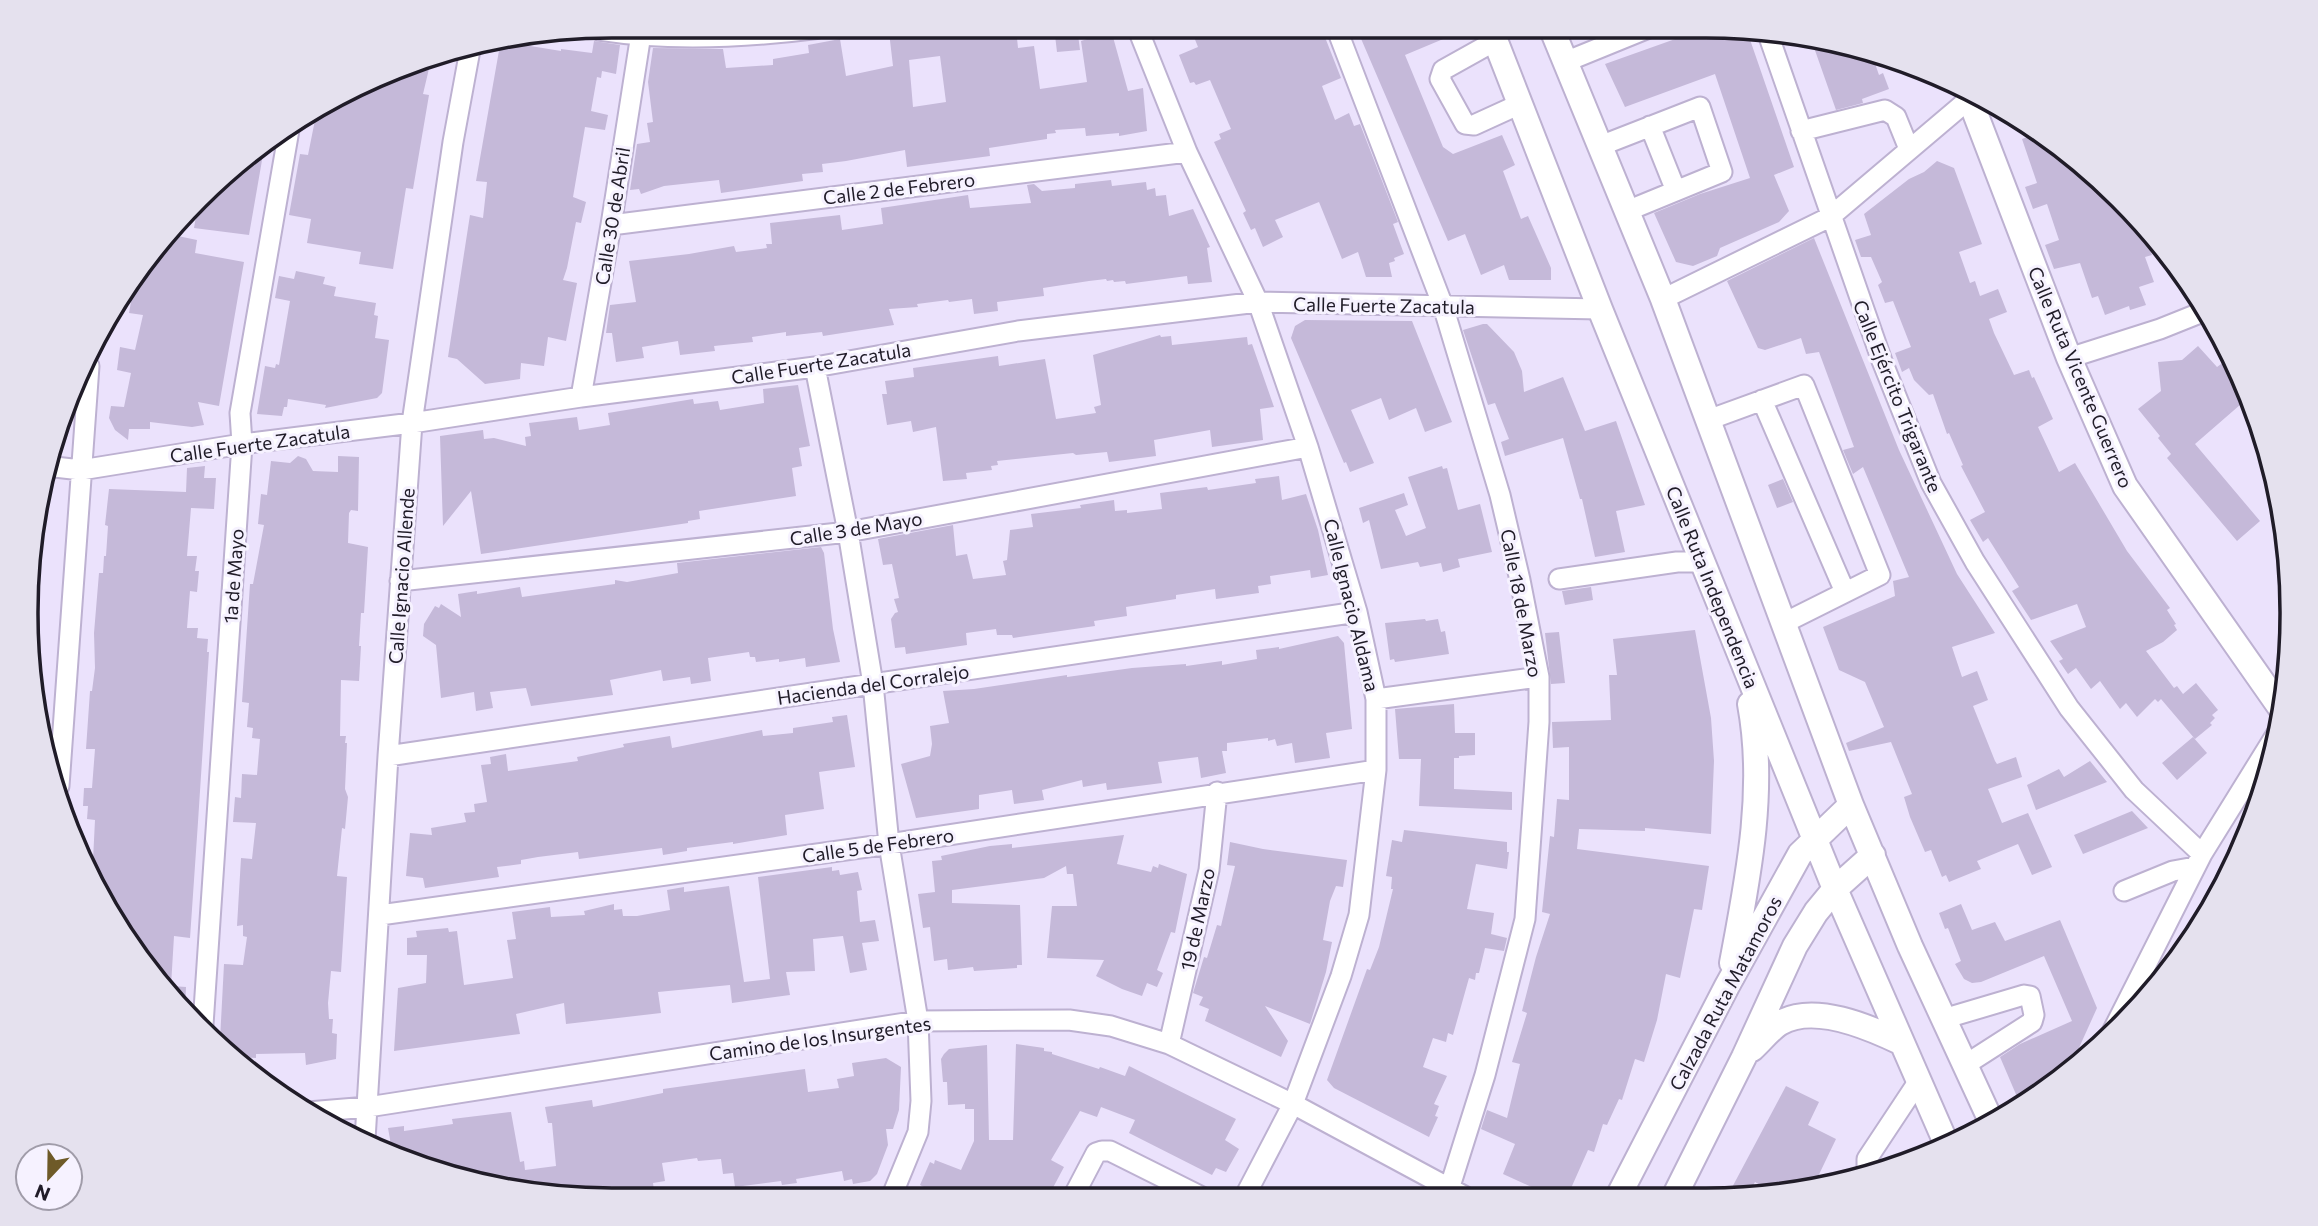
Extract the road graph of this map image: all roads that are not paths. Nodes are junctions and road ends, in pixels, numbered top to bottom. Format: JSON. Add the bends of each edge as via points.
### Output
{"nodes":[{"id":1,"x":640,"y":38,"type":"edge"},
{"id":2,"x":1141,"y":38,"type":"edge"},
{"id":3,"x":1340,"y":38,"type":"edge"},
{"id":4,"x":1487,"y":38,"type":"edge"},
{"id":5,"x":1494,"y":38,"type":"edge"},
{"id":6,"x":1555,"y":38,"type":"edge"},
{"id":7,"x":1624,"y":38,"type":"edge"},
{"id":8,"x":1770,"y":42,"type":"edge"},
{"id":9,"x":469,"y":57,"type":"edge"},
{"id":10,"x":1565,"y":62,"type":"junction"},
{"id":11,"x":1964,"y":100,"type":"edge"},
{"id":12,"x":1520,"y":104,"type":"junction"},
{"id":13,"x":1974,"y":106,"type":"edge"},
{"id":14,"x":1650,"y":126,"type":"junction"},
{"id":15,"x":1801,"y":131,"type":"junction"},
{"id":16,"x":287,"y":140,"type":"edge"},
{"id":17,"x":1600,"y":146,"type":"junction"},
{"id":18,"x":1909,"y":149,"type":"junction"},
{"id":19,"x":1187,"y":152,"type":"junction"},
{"id":20,"x":1676,"y":191,"type":"junction"},
{"id":21,"x":1627,"y":211,"type":"junction"},
{"id":22,"x":1830,"y":217,"type":"junction"},
{"id":23,"x":611,"y":225,"type":"junction"},
{"id":24,"x":1663,"y":299,"type":"junction"},
{"id":25,"x":1258,"y":302,"type":"junction"},
{"id":26,"x":1443,"y":306,"type":"junction"},
{"id":27,"x":1600,"y":309,"type":"junction"},
{"id":28,"x":2196,"y":315,"type":"edge"},
{"id":29,"x":2069,"y":358,"type":"junction"},
{"id":30,"x":815,"y":367,"type":"junction"},
{"id":31,"x":88,"y":380,"type":"edge"},
{"id":32,"x":581,"y":397,"type":"junction"},
{"id":33,"x":1762,"y":400,"type":"junction"},
{"id":34,"x":1708,"y":420,"type":"junction"},
{"id":35,"x":412,"y":423,"type":"junction"},
{"id":36,"x":242,"y":444,"type":"junction"},
{"id":37,"x":1308,"y":447,"type":"junction"},
{"id":38,"x":57,"y":467,"type":"edge"},
{"id":39,"x":81,"y":470,"type":"junction"},
{"id":40,"x":848,"y":532,"type":"junction"},
{"id":41,"x":1703,"y":562,"type":"junction"},
{"id":42,"x":1559,"y":579,"type":"dead end"},
{"id":43,"x":401,"y":581,"type":"junction"},
{"id":44,"x":1845,"y":592,"type":"junction"},
{"id":45,"x":1357,"y":612,"type":"junction"},
{"id":46,"x":1784,"y":623,"type":"junction"},
{"id":47,"x":1741,"y":655,"type":"junction"},
{"id":48,"x":1539,"y":677,"type":"junction"},
{"id":49,"x":873,"y":684,"type":"junction"},
{"id":50,"x":2273,"y":697,"type":"edge"},
{"id":51,"x":1376,"y":699,"type":"junction"},
{"id":52,"x":388,"y":756,"type":"junction"},
{"id":53,"x":2260,"y":760,"type":"edge"},
{"id":54,"x":60,"y":769,"type":"edge"},
{"id":55,"x":1376,"y":770,"type":"junction"},
{"id":56,"x":1217,"y":792,"type":"junction"},
{"id":57,"x":1851,"y":805,"type":"junction"},
{"id":58,"x":1815,"y":839,"type":"junction"},
{"id":59,"x":889,"y":844,"type":"junction"},
{"id":60,"x":1873,"y":855,"type":"junction"},
{"id":61,"x":2199,"y":861,"type":"junction"},
{"id":62,"x":1835,"y":890,"type":"junction"},
{"id":63,"x":2124,"y":891,"type":"dead end"},
{"id":64,"x":380,"y":915,"type":"junction"},
{"id":65,"x":1727,"y":986,"type":"junction"},
{"id":66,"x":2127,"y":1002,"type":"edge"},
{"id":67,"x":204,"y":1016,"type":"edge"},
{"id":68,"x":1944,"y":1018,"type":"junction"},
{"id":69,"x":918,"y":1021,"type":"junction"},
{"id":70,"x":1900,"y":1042,"type":"junction"},
{"id":71,"x":1169,"y":1044,"type":"junction"},
{"id":72,"x":1744,"y":1057,"type":"junction"},
{"id":73,"x":1965,"y":1065,"type":"junction"},
{"id":74,"x":1918,"y":1082,"type":"junction"},
{"id":75,"x":1293,"y":1104,"type":"junction"},
{"id":76,"x":368,"y":1107,"type":"junction"},
{"id":77,"x":325,"y":1111,"type":"edge"},
{"id":78,"x":1987,"y":1113,"type":"edge"},
{"id":79,"x":366,"y":1131,"type":"edge"},
{"id":80,"x":1943,"y":1136,"type":"edge"},
{"id":81,"x":1867,"y":1164,"type":"edge"},
{"id":82,"x":895,"y":1188,"type":"edge"},
{"id":83,"x":1078,"y":1188,"type":"edge"},
{"id":84,"x":1184,"y":1188,"type":"edge"},
{"id":85,"x":1249,"y":1188,"type":"edge"},
{"id":86,"x":1444,"y":1188,"type":"edge"},
{"id":87,"x":1454,"y":1188,"type":"edge"},
{"id":88,"x":1623,"y":1188,"type":"edge"},
{"id":89,"x":1678,"y":1188,"type":"edge"}],
"edges":[{"from":1,"to":23,"type":"street","name":"Calle 30 de Abril"},
{"from":2,"to":19,"type":"street","name":"Calle Ignacio Aldama"},
{"from":3,"to":26,"type":"street","name":"Calle 18 de Marzo"},
{"from":4,"to":12,"type":"street","via":[[1443,70],[1440,79],[1465,124],[1474,125]]},
{"from":5,"to":12,"type":"main road","name":"Calle Ruta Independencia"},
{"from":6,"to":10,"type":"main road"},
{"from":7,"to":10,"type":"street"},
{"from":8,"to":15,"type":"street","name":"Calle Ejército Trigarante"},
{"from":9,"to":35,"type":"street","name":"Calle Ignacio Allende"},
{"from":10,"to":17,"type":"main road"},
{"from":11,"to":18,"type":"street"},
{"from":12,"to":27,"type":"main road","name":"Calle Ruta Independencia"},
{"from":13,"to":29,"type":"main road","name":"Calle Ruta Vicente Guerrero"},
{"from":14,"to":17,"type":"street"},
{"from":14,"to":20,"type":"street"},
{"from":14,"to":20,"type":"street","via":[[1700,107],[1722,172]]},
{"from":15,"to":18,"type":"street","via":[[1885,110],[1896,117]]},
{"from":15,"to":22,"type":"street","name":"Calle Ejército Trigarante"},
{"from":16,"to":36,"type":"street","name":"1a de Mayo","via":[[240,413]]},
{"from":17,"to":21,"type":"main road"},
{"from":18,"to":22,"type":"street"},
{"from":19,"to":23,"type":"street","name":"Calle 2 de Febrero"},
{"from":19,"to":25,"type":"street","name":"Calle Ignacio Aldama"},
{"from":20,"to":21,"type":"street"},
{"from":21,"to":24,"type":"main road"},
{"from":22,"to":24,"type":"street"},
{"from":22,"to":61,"type":"street","name":"Calle Ejército Trigarante","via":[[1931,483],[1975,562],[2069,708],[2134,790]]},
{"from":23,"to":32,"type":"street","name":"Calle 30 de Abril"},
{"from":24,"to":34,"type":"main road"},
{"from":25,"to":26,"type":"street","name":"Calle Fuerte Zacatula"},
{"from":25,"to":30,"type":"street","name":"Calle Fuerte Zacatula","via":[[1018,331]]},
{"from":25,"to":37,"type":"street","name":"Calle Ignacio Aldama"},
{"from":26,"to":27,"type":"street","name":"Calle Fuerte Zacatula"},
{"from":26,"to":48,"type":"street","name":"Calle 18 de Marzo","via":[[1500,495]]},
{"from":27,"to":41,"type":"main road","name":"Calle Ruta Independencia"},
{"from":28,"to":29,"type":"street"},
{"from":29,"to":50,"type":"main road","name":"Calle Ruta Vicente Guerrero","via":[[2125,486]]},
{"from":30,"to":32,"type":"street","name":"Calle Fuerte Zacatula"},
{"from":30,"to":40,"type":"street"},
{"from":31,"to":39,"type":"street"},
{"from":32,"to":35,"type":"street","name":"Calle Fuerte Zacatula"},
{"from":33,"to":34,"type":"street"},
{"from":33,"to":44,"type":"street"},
{"from":33,"to":44,"type":"street","via":[[1804,384],[1880,575]]},
{"from":34,"to":46,"type":"main road"},
{"from":35,"to":36,"type":"street","name":"Calle Fuerte Zacatula"},
{"from":35,"to":43,"type":"street","name":"Calle Ignacio Allende"},
{"from":36,"to":39,"type":"street","name":"Calle Fuerte Zacatula"},
{"from":36,"to":67,"type":"street","name":"1a de Mayo"},
{"from":37,"to":40,"type":"street","name":"Calle 3 de Mayo"},
{"from":37,"to":45,"type":"street","name":"Calle Ignacio Aldama"},
{"from":38,"to":39,"type":"street","name":"Calle Fuerte Zacatula"},
{"from":39,"to":54,"type":"street"},
{"from":40,"to":43,"type":"street","name":"Calle 3 de Mayo"},
{"from":40,"to":49,"type":"street"},
{"from":41,"to":42,"type":"street"},
{"from":41,"to":47,"type":"main road","name":"Calle Ruta Independencia"},
{"from":43,"to":52,"type":"street","name":"Calle Ignacio Allende"},
{"from":44,"to":46,"type":"street"},
{"from":45,"to":49,"type":"street","name":"Hacienda del Corralejo"},
{"from":45,"to":51,"type":"street","name":"Calle Ignacio Aldama"},
{"from":46,"to":57,"type":"main road"},
{"from":47,"to":58,"type":"main road","name":"Calle Ruta Independencia"},
{"from":47,"to":65,"type":"main road","via":[[1754,727],[1756,793],[1747,888]]},
{"from":48,"to":51,"type":"street"},
{"from":48,"to":87,"type":"street","name":"Calle 18 de Marzo","via":[[1525,919]]},
{"from":49,"to":52,"type":"street","name":"Hacienda del Corralejo"},
{"from":49,"to":59,"type":"street"},
{"from":51,"to":55,"type":"street","name":"Calle Ignacio Aldama"},
{"from":52,"to":64,"type":"street","name":"Calle Ignacio Allende"},
{"from":53,"to":61,"type":"street"},
{"from":55,"to":56,"type":"street","name":"Calle 5 de Febrero"},
{"from":55,"to":75,"type":"street","name":"Calle Ignacio Aldama","via":[[1359,915]]},
{"from":56,"to":59,"type":"street","name":"Calle 5 de Febrero"},
{"from":56,"to":71,"type":"street","name":"19 de Marzo","via":[[1209,870]]},
{"from":57,"to":58,"type":"main road","name":"Calzada Ruta Matamoros"},
{"from":57,"to":60,"type":"main road"},
{"from":58,"to":62,"type":"main road","name":"Calle Ruta Independencia"},
{"from":58,"to":65,"type":"main road","name":"Calzada Ruta Matamoros","via":[[1800,855]]},
{"from":59,"to":64,"type":"street","name":"Calle 5 de Febrero"},
{"from":59,"to":69,"type":"street"},
{"from":60,"to":62,"type":"main road","name":"Calzada Ruta Matamoros"},
{"from":60,"to":68,"type":"main road"},
{"from":61,"to":63,"type":"street"},
{"from":61,"to":66,"type":"street"},
{"from":62,"to":70,"type":"main road","name":"Calle Ruta Independencia"},
{"from":62,"to":72,"type":"main road","name":"Calzada Ruta Matamoros","via":[[1794,946]]},
{"from":64,"to":76,"type":"street","name":"Calle Ignacio Allende"},
{"from":65,"to":88,"type":"main road","name":"Calzada Ruta Matamoros"},
{"from":68,"to":73,"type":"main road"},
{"from":68,"to":73,"type":"street","via":[[2030,996],[2032,1022]]},
{"from":69,"to":71,"type":"street","name":"Camino de los Insurgentes","via":[[1069,1020]]},
{"from":69,"to":76,"type":"street","name":"Camino de los Insurgentes"},
{"from":69,"to":82,"type":"street","via":[[918,1132]]},
{"from":70,"to":72,"type":"main road","via":[[1857,1024],[1805,1015],[1781,1023]]},
{"from":70,"to":74,"type":"main road","name":"Calle Ruta Independencia"},
{"from":71,"to":75,"type":"street","name":"Camino de los Insurgentes"},
{"from":72,"to":89,"type":"main road","name":"Calzada Ruta Matamoros"},
{"from":73,"to":78,"type":"main road"},
{"from":74,"to":80,"type":"main road","name":"Calle Ruta Independencia"},
{"from":74,"to":81,"type":"street"},
{"from":75,"to":85,"type":"street","name":"Calle Ignacio Aldama"},
{"from":75,"to":86,"type":"street","name":"Camino de los Insurgentes"},
{"from":76,"to":77,"type":"street","name":"Camino de los Insurgentes"},
{"from":76,"to":79,"type":"street","name":"Calle Ignacio Allende"},
{"from":83,"to":84,"type":"street","via":[[1102,1150]]}]}
